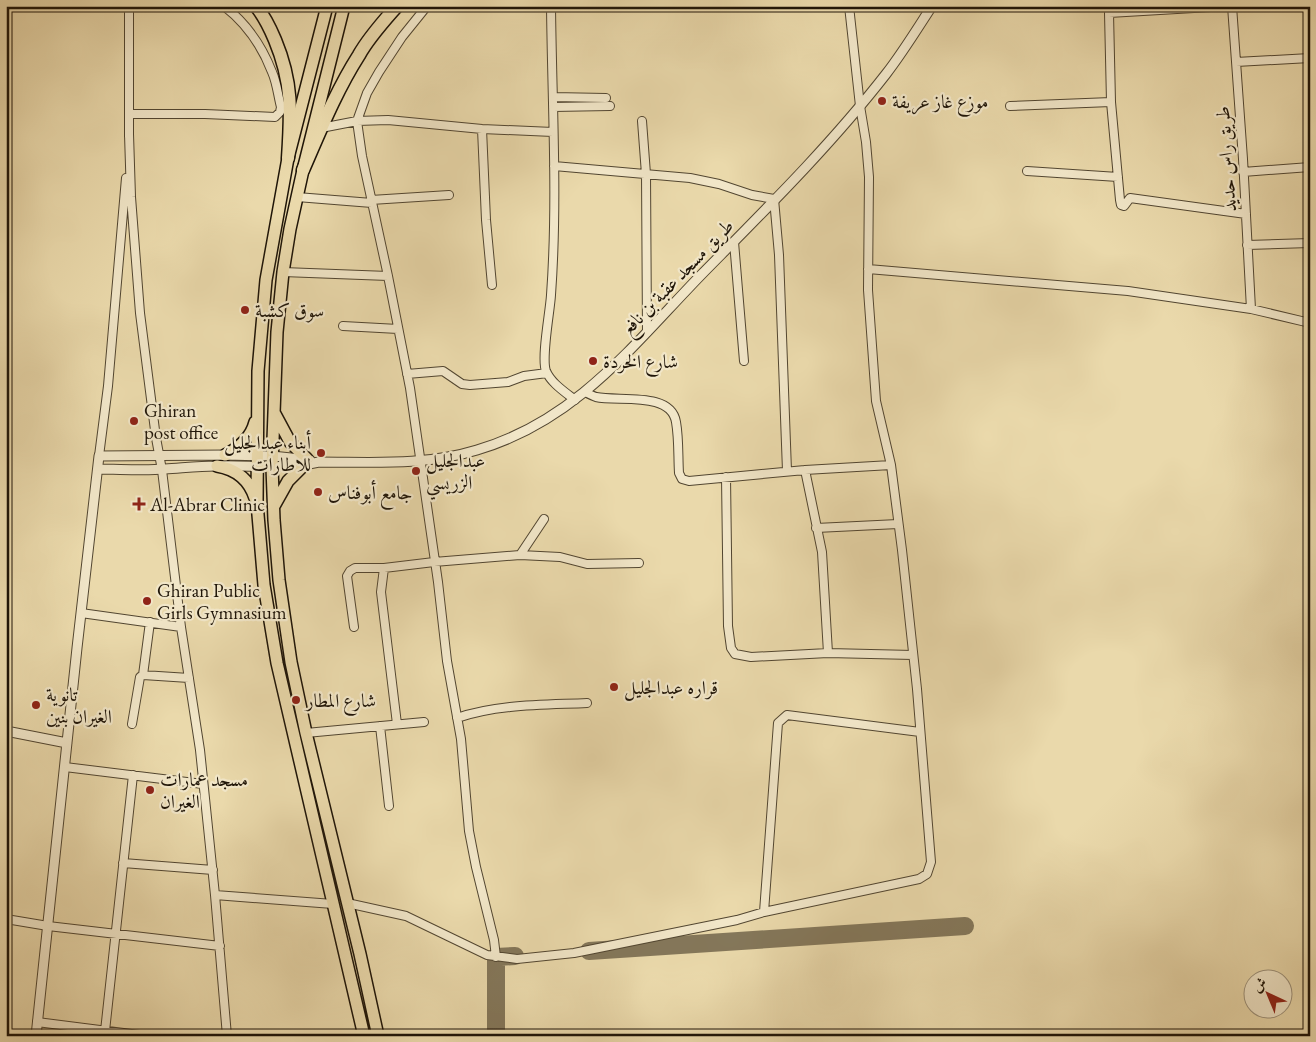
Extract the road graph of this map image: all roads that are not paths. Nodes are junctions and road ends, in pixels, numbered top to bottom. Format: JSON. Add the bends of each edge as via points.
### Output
{"nodes":[{"id":1,"x":224,"y":6,"type":"edge"},
{"id":2,"x":256,"y":6,"type":"edge"},
{"id":3,"x":327,"y":6,"type":"edge"},
{"id":4,"x":344,"y":6,"type":"edge"},
{"id":5,"x":397,"y":6,"type":"edge"},
{"id":6,"x":427,"y":6,"type":"edge"},
{"id":7,"x":552,"y":6,"type":"edge"},
{"id":8,"x":849,"y":6,"type":"edge"},
{"id":9,"x":932,"y":6,"type":"edge"},
{"id":10,"x":1230,"y":6,"type":"edge"},
{"id":11,"x":129,"y":8,"type":"edge"},
{"id":12,"x":1108,"y":10,"type":"edge"},
{"id":13,"x":1310,"y":58,"type":"edge"},
{"id":14,"x":1236,"y":62,"type":"junction"},
{"id":15,"x":553,"y":98,"type":"junction"},
{"id":16,"x":606,"y":98,"type":"dead end"},
{"id":17,"x":1111,"y":102,"type":"junction"},
{"id":18,"x":610,"y":106,"type":"dead end"},
{"id":19,"x":860,"y":106,"type":"junction"},
{"id":20,"x":1010,"y":106,"type":"dead end"},
{"id":21,"x":553,"y":107,"type":"junction"},
{"id":22,"x":129,"y":114,"type":"junction"},
{"id":23,"x":357,"y":121,"type":"junction"},
{"id":24,"x":642,"y":121,"type":"dead end"},
{"id":25,"x":321,"y":128,"type":"junction"},
{"id":26,"x":482,"y":129,"type":"junction"},
{"id":27,"x":553,"y":132,"type":"junction"},
{"id":28,"x":129,"y":134,"type":"junction"},
{"id":29,"x":288,"y":158,"type":"junction"},
{"id":30,"x":554,"y":166,"type":"junction"},
{"id":31,"x":1310,"y":167,"type":"edge"},
{"id":32,"x":303,"y":170,"type":"junction"},
{"id":33,"x":1026,"y":171,"type":"dead end"},
{"id":34,"x":1244,"y":172,"type":"junction"},
{"id":35,"x":646,"y":174,"type":"junction"},
{"id":36,"x":1118,"y":177,"type":"junction"},
{"id":37,"x":449,"y":195,"type":"dead end"},
{"id":38,"x":297,"y":197,"type":"junction"},
{"id":39,"x":774,"y":200,"type":"junction"},
{"id":40,"x":372,"y":202,"type":"junction"},
{"id":41,"x":1246,"y":214,"type":"junction"},
{"id":42,"x":734,"y":242,"type":"junction"},
{"id":43,"x":1310,"y":243,"type":"edge"},
{"id":44,"x":1248,"y":245,"type":"junction"},
{"id":45,"x":868,"y":269,"type":"junction"},
{"id":46,"x":283,"y":272,"type":"junction"},
{"id":47,"x":388,"y":276,"type":"junction"},
{"id":48,"x":492,"y":285,"type":"dead end"},
{"id":49,"x":1251,"y":309,"type":"junction"},
{"id":50,"x":1310,"y":323,"type":"edge"},
{"id":51,"x":342,"y":326,"type":"dead end"},
{"id":52,"x":398,"y":329,"type":"junction"},
{"id":53,"x":647,"y":332,"type":"junction"},
{"id":54,"x":744,"y":360,"type":"dead end"},
{"id":55,"x":547,"y":373,"type":"junction"},
{"id":56,"x":407,"y":374,"type":"junction"},
{"id":57,"x":585,"y":392,"type":"junction"},
{"id":58,"x":575,"y":400,"type":"junction"},
{"id":59,"x":275,"y":413,"type":"junction"},
{"id":60,"x":256,"y":415,"type":"junction"},
{"id":61,"x":160,"y":455,"type":"junction"},
{"id":62,"x":225,"y":455,"type":"junction"},
{"id":63,"x":99,"y":456,"type":"junction"},
{"id":64,"x":257,"y":461,"type":"junction"},
{"id":65,"x":272,"y":461,"type":"junction"},
{"id":66,"x":419,"y":461,"type":"junction"},
{"id":67,"x":309,"y":462,"type":"junction"},
{"id":68,"x":890,"y":465,"type":"junction"},
{"id":69,"x":217,"y":466,"type":"junction"},
{"id":70,"x":98,"y":469,"type":"junction"},
{"id":71,"x":162,"y":470,"type":"junction"},
{"id":72,"x":805,"y":470,"type":"junction"},
{"id":73,"x":787,"y":471,"type":"junction"},
{"id":74,"x":726,"y":477,"type":"junction"},
{"id":75,"x":257,"y":503,"type":"junction"},
{"id":76,"x":274,"y":508,"type":"junction"},
{"id":77,"x":544,"y":519,"type":"dead end"},
{"id":78,"x":898,"y":524,"type":"junction"},
{"id":79,"x":816,"y":528,"type":"junction"},
{"id":80,"x":520,"y":555,"type":"junction"},
{"id":81,"x":434,"y":562,"type":"junction"},
{"id":82,"x":639,"y":563,"type":"dead end"},
{"id":83,"x":384,"y":568,"type":"junction"},
{"id":84,"x":81,"y":613,"type":"junction"},
{"id":85,"x":150,"y":622,"type":"junction"},
{"id":86,"x":181,"y":627,"type":"junction"},
{"id":87,"x":354,"y":627,"type":"dead end"},
{"id":88,"x":828,"y":653,"type":"junction"},
{"id":89,"x":913,"y":656,"type":"junction"},
{"id":90,"x":143,"y":675,"type":"junction"},
{"id":91,"x":189,"y":678,"type":"junction"},
{"id":92,"x":587,"y":703,"type":"dead end"},
{"id":93,"x":458,"y":718,"type":"junction"},
{"id":94,"x":424,"y":722,"type":"dead end"},
{"id":95,"x":132,"y":724,"type":"dead end"},
{"id":96,"x":397,"y":724,"type":"junction"},
{"id":97,"x":380,"y":726,"type":"junction"},
{"id":98,"x":6,"y":731,"type":"edge"},
{"id":99,"x":920,"y":732,"type":"junction"},
{"id":100,"x":306,"y":733,"type":"junction"},
{"id":101,"x":67,"y":743,"type":"junction"},
{"id":102,"x":65,"y":767,"type":"junction"},
{"id":103,"x":132,"y":775,"type":"junction"},
{"id":104,"x":203,"y":784,"type":"junction"},
{"id":105,"x":389,"y":806,"type":"dead end"},
{"id":106,"x":123,"y":863,"type":"junction"},
{"id":107,"x":213,"y":870,"type":"junction"},
{"id":108,"x":215,"y":895,"type":"junction"},
{"id":109,"x":347,"y":903,"type":"junction"},
{"id":110,"x":334,"y":904,"type":"junction"},
{"id":111,"x":764,"y":912,"type":"junction"},
{"id":112,"x":6,"y":919,"type":"edge"},
{"id":113,"x":48,"y":926,"type":"junction"},
{"id":114,"x":115,"y":933,"type":"junction"},
{"id":115,"x":220,"y":946,"type":"junction"},
{"id":116,"x":496,"y":957,"type":"junction"},
{"id":117,"x":37,"y":1022,"type":"junction"},
{"id":118,"x":104,"y":1031,"type":"junction"},
{"id":119,"x":36,"y":1036,"type":"edge"},
{"id":120,"x":147,"y":1036,"type":"edge"},
{"id":121,"x":227,"y":1036,"type":"edge"},
{"id":122,"x":364,"y":1036,"type":"edge"},
{"id":123,"x":378,"y":1036,"type":"edge"}],
"edges":[{"from":1,"to":22,"type":"street","via":[[243,22],[259,46],[273,74],[280,112],[275,117]]},
{"from":2,"to":29,"type":"highway","via":[[272,32],[289,84]]},
{"from":3,"to":29,"type":"main road"},
{"from":4,"to":32,"type":"main road"},
{"from":5,"to":25,"type":"highway","via":[[359,54]]},
{"from":6,"to":23,"type":"street","via":[[379,72]]},
{"from":7,"to":15,"type":"street"},
{"from":8,"to":19,"type":"street"},
{"from":9,"to":19,"type":"street","name":"طريق مسجد عقبة بن نافع","via":[[898,58]]},
{"from":10,"to":12,"type":"street"},
{"from":10,"to":14,"type":"street","name":"طريق راس حديد"},
{"from":11,"to":22,"type":"street"},
{"from":12,"to":17,"type":"street"},
{"from":13,"to":14,"type":"street"},
{"from":14,"to":34,"type":"street","name":"طريق راس حديد"},
{"from":15,"to":16,"type":"street"},
{"from":15,"to":21,"type":"street"},
{"from":17,"to":20,"type":"street"},
{"from":17,"to":36,"type":"street"},
{"from":18,"to":21,"type":"street"},
{"from":19,"to":39,"type":"street","name":"طريق مسجد عقبة بن نافع"},
{"from":19,"to":45,"type":"street","via":[[870,184]]},
{"from":21,"to":27,"type":"street"},
{"from":22,"to":28,"type":"street"},
{"from":23,"to":25,"type":"street"},
{"from":23,"to":26,"type":"street","via":[[388,120]]},
{"from":23,"to":40,"type":"street"},
{"from":24,"to":35,"type":"street"},
{"from":25,"to":32,"type":"highway"},
{"from":26,"to":27,"type":"street"},
{"from":26,"to":48,"type":"street"},
{"from":27,"to":30,"type":"street"},
{"from":28,"to":61,"type":"street","via":[[130,197],[140,313]]},
{"from":28,"to":63,"type":"street","via":[[109,377]]},
{"from":29,"to":60,"type":"main road","via":[[266,280]]},
{"from":30,"to":35,"type":"street"},
{"from":30,"to":55,"type":"street","via":[[555,248],[544,360]]},
{"from":31,"to":34,"type":"street"},
{"from":32,"to":38,"type":"main road"},
{"from":33,"to":36,"type":"street"},
{"from":34,"to":41,"type":"street","name":"طريق راس حديد"},
{"from":35,"to":39,"type":"street","via":[[690,178]]},
{"from":35,"to":53,"type":"street"},
{"from":36,"to":41,"type":"street","via":[[1120,200],[1124,206],[1130,198]]},
{"from":37,"to":40,"type":"street"},
{"from":38,"to":40,"type":"street"},
{"from":38,"to":46,"type":"main road"},
{"from":39,"to":42,"type":"street","name":"طريق مسجد عقبة بن نافع"},
{"from":39,"to":73,"type":"street"},
{"from":40,"to":47,"type":"street"},
{"from":41,"to":44,"type":"street","name":"طريق راس حديد"},
{"from":42,"to":53,"type":"street","name":"طريق مسجد عقبة بن نافع"},
{"from":42,"to":54,"type":"street"},
{"from":43,"to":44,"type":"street"},
{"from":44,"to":49,"type":"street","name":"طريق راس حديد"},
{"from":45,"to":49,"type":"street","via":[[1128,291]]},
{"from":45,"to":68,"type":"street","via":[[876,401]]},
{"from":46,"to":47,"type":"street"},
{"from":46,"to":59,"type":"main road","via":[[277,332]]},
{"from":47,"to":52,"type":"street"},
{"from":49,"to":50,"type":"street"},
{"from":51,"to":52,"type":"street"},
{"from":52,"to":56,"type":"street"},
{"from":53,"to":57,"type":"street","name":"طريق مسجد عقبة بن نافع"},
{"from":55,"to":56,"type":"street","via":[[508,382],[470,385],[462,384],[443,371]]},
{"from":55,"to":58,"type":"street"},
{"from":56,"to":66,"type":"street"},
{"from":57,"to":58,"type":"street","name":"طريق مسجد عقبة بن نافع"},
{"from":57,"to":74,"type":"street","via":[[596,397],[635,399],[665,406],[672,412],[676,423],[682,479]]},
{"from":58,"to":66,"type":"street","name":"طريق مسجد عقبة بن نافع","via":[[513,438],[468,453]]},
{"from":59,"to":65,"type":"main road"},
{"from":59,"to":67,"type":"main road","via":[[290,442]]},
{"from":60,"to":62,"type":"main road","via":[[243,443]]},
{"from":60,"to":64,"type":"main road"},
{"from":61,"to":62,"type":"street"},
{"from":61,"to":63,"type":"street"},
{"from":61,"to":71,"type":"street"},
{"from":62,"to":64,"type":"street"},
{"from":63,"to":70,"type":"street"},
{"from":64,"to":65,"type":"street","name":"طريق مسجد عقبة بن نافع"},
{"from":64,"to":69,"type":"street"},
{"from":64,"to":75,"type":"main road"},
{"from":65,"to":67,"type":"street","name":"طريق مسجد عقبة بن نافع"},
{"from":65,"to":76,"type":"main road"},
{"from":66,"to":67,"type":"street","name":"طريق مسجد عقبة بن نافع"},
{"from":66,"to":81,"type":"street"},
{"from":67,"to":76,"type":"main road","via":[[284,488]]},
{"from":68,"to":72,"type":"street"},
{"from":68,"to":78,"type":"street"},
{"from":69,"to":71,"type":"street"},
{"from":69,"to":75,"type":"main road","via":[[240,475],[251,488]]},
{"from":70,"to":71,"type":"street"},
{"from":70,"to":84,"type":"street"},
{"from":71,"to":86,"type":"street"},
{"from":72,"to":73,"type":"street"},
{"from":72,"to":79,"type":"street"},
{"from":73,"to":74,"type":"street"},
{"from":74,"to":88,"type":"street","via":[[731,648],[735,654],[751,657]]},
{"from":75,"to":110,"type":"main road","via":[[259,544],[272,637]]},
{"from":76,"to":100,"type":"main road","via":[[284,622]]},
{"from":77,"to":80,"type":"street"},
{"from":78,"to":79,"type":"street"},
{"from":78,"to":89,"type":"street"},
{"from":79,"to":88,"type":"street","via":[[822,552]]},
{"from":80,"to":81,"type":"street"},
{"from":80,"to":82,"type":"street","via":[[560,557],[587,564]]},
{"from":81,"to":83,"type":"street"},
{"from":81,"to":93,"type":"street"},
{"from":83,"to":87,"type":"street","via":[[355,568],[348,573]]},
{"from":83,"to":96,"type":"street","via":[[381,592]]},
{"from":84,"to":85,"type":"street"},
{"from":84,"to":101,"type":"street"},
{"from":85,"to":86,"type":"street"},
{"from":85,"to":90,"type":"street"},
{"from":86,"to":91,"type":"street"},
{"from":88,"to":89,"type":"street"},
{"from":89,"to":99,"type":"street"},
{"from":90,"to":91,"type":"street"},
{"from":90,"to":95,"type":"street","via":[[139,680]]},
{"from":91,"to":104,"type":"street"},
{"from":92,"to":93,"type":"street","via":[[476,712]]},
{"from":93,"to":116,"type":"street","via":[[469,831]]},
{"from":94,"to":96,"type":"street"},
{"from":96,"to":97,"type":"street"},
{"from":97,"to":100,"type":"street"},
{"from":97,"to":105,"type":"street"},
{"from":98,"to":101,"type":"street"},
{"from":99,"to":111,"type":"street","via":[[930,862],[927,874],[919,879]]},
{"from":99,"to":111,"type":"street","via":[[787,715],[781,719],[778,723]]},
{"from":100,"to":109,"type":"main road"},
{"from":101,"to":102,"type":"street"},
{"from":102,"to":103,"type":"street"},
{"from":102,"to":113,"type":"street"},
{"from":103,"to":104,"type":"street"},
{"from":103,"to":106,"type":"street"},
{"from":104,"to":107,"type":"street"},
{"from":106,"to":107,"type":"street"},
{"from":106,"to":114,"type":"street"},
{"from":107,"to":108,"type":"street"},
{"from":108,"to":110,"type":"street"},
{"from":108,"to":115,"type":"street"},
{"from":109,"to":116,"type":"street","via":[[406,916]]},
{"from":109,"to":123,"type":"main road"},
{"from":110,"to":122,"type":"main road"},
{"from":111,"to":116,"type":"street","via":[[574,953],[517,959]]},
{"from":112,"to":113,"type":"street"},
{"from":113,"to":114,"type":"street"},
{"from":113,"to":117,"type":"street"},
{"from":114,"to":115,"type":"street"},
{"from":114,"to":118,"type":"street"},
{"from":115,"to":121,"type":"street"},
{"from":117,"to":118,"type":"street"},
{"from":117,"to":119,"type":"street"},
{"from":118,"to":120,"type":"street"}]}
